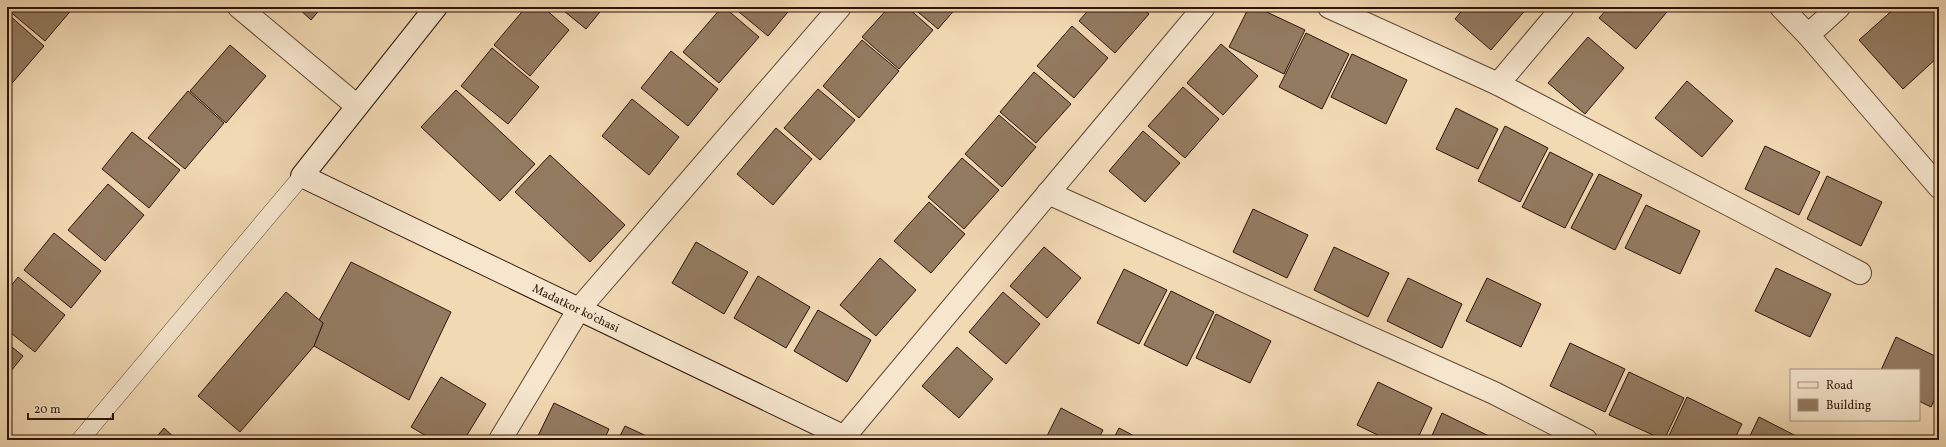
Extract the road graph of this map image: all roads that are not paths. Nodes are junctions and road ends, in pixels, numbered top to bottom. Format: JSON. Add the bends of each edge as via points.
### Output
{"nodes":[{"id":1,"x":239,"y":7,"type":"edge"},
{"id":2,"x":436,"y":7,"type":"edge"},
{"id":3,"x":840,"y":7,"type":"edge"},
{"id":4,"x":1204,"y":7,"type":"edge"},
{"id":5,"x":1329,"y":7,"type":"edge"},
{"id":6,"x":1563,"y":7,"type":"edge"},
{"id":7,"x":1781,"y":7,"type":"edge"},
{"id":8,"x":1839,"y":7,"type":"edge"},
{"id":9,"x":1808,"y":36,"type":"junction"},
{"id":10,"x":1498,"y":84,"type":"junction"},
{"id":11,"x":357,"y":106,"type":"junction"},
{"id":12,"x":302,"y":176,"type":"junction"},
{"id":13,"x":1939,"y":188,"type":"edge"},
{"id":14,"x":1048,"y":193,"type":"junction"},
{"id":15,"x":1860,"y":273,"type":"dead end"},
{"id":16,"x":579,"y":309,"type":"junction"},
{"id":17,"x":847,"y":438,"type":"edge"},
{"id":18,"x":80,"y":440,"type":"edge"},
{"id":19,"x":500,"y":440,"type":"edge"},
{"id":20,"x":1586,"y":440,"type":"edge"}],
"edges":[{"from":1,"to":11,"type":"street"},
{"from":2,"to":11,"type":"street"},
{"from":3,"to":16,"type":"street"},
{"from":4,"to":14,"type":"street"},
{"from":5,"to":10,"type":"street"},
{"from":6,"to":10,"type":"street"},
{"from":7,"to":9,"type":"street"},
{"from":8,"to":9,"type":"street"},
{"from":9,"to":13,"type":"street"},
{"from":10,"to":15,"type":"street"},
{"from":11,"to":12,"type":"street"},
{"from":12,"to":16,"type":"street","name":"Madatkor ko'chasi"},
{"from":12,"to":18,"type":"lane"},
{"from":14,"to":17,"type":"street"},
{"from":14,"to":20,"type":"street","via":[[1494,393]]},
{"from":16,"to":17,"type":"street","name":"Madatkor ko'chasi"},
{"from":16,"to":19,"type":"street"}]}
